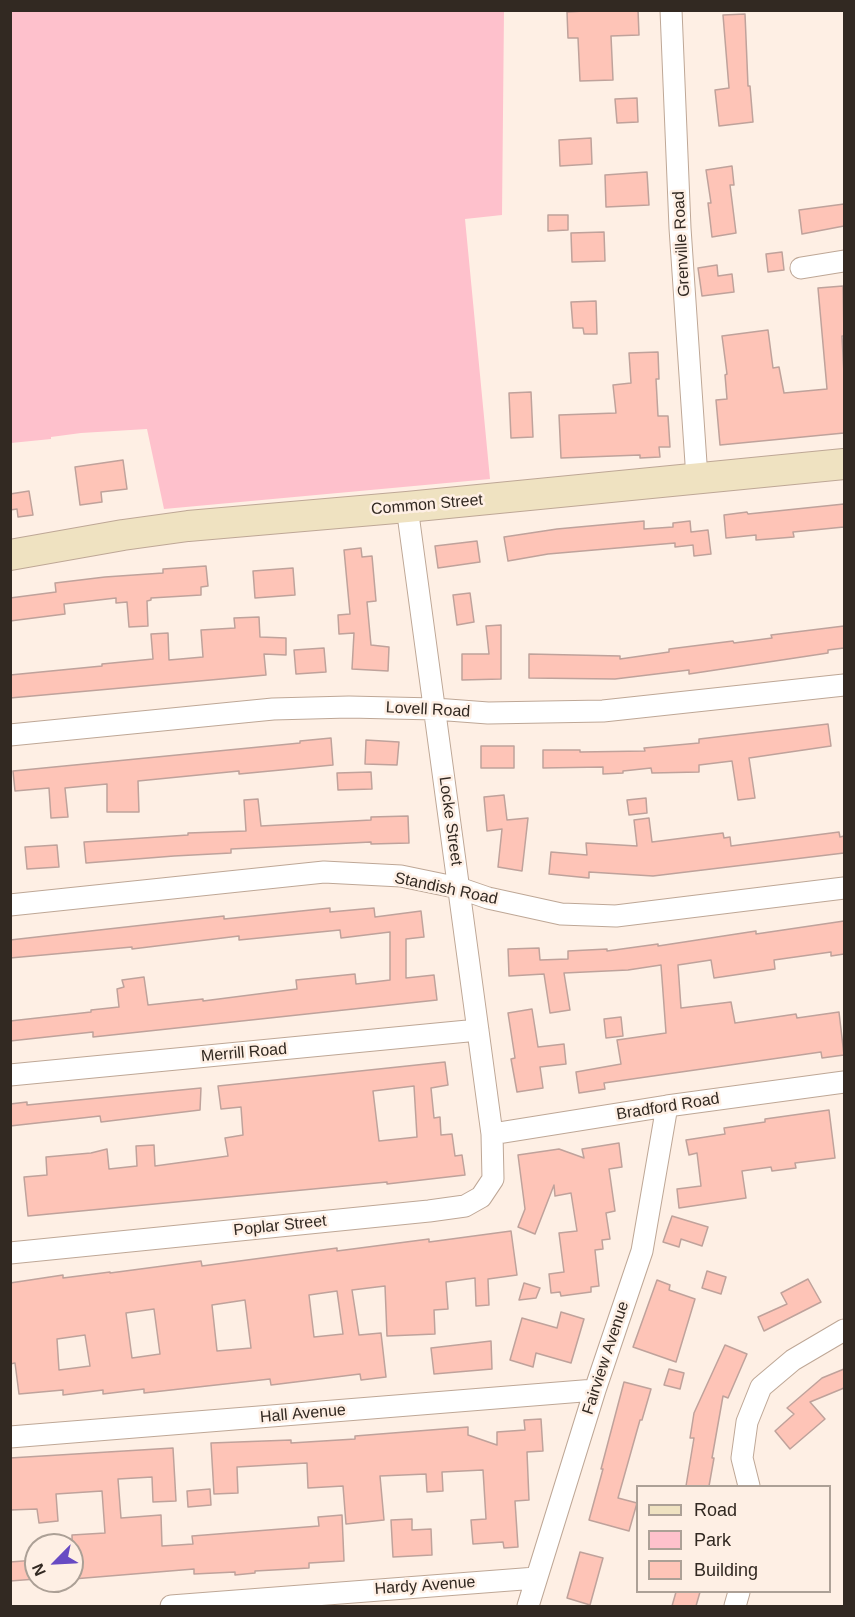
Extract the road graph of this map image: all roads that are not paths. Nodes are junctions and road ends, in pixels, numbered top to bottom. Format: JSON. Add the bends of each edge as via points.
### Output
{"nodes":[{"id":1,"x":671,"y":10,"type":"edge"},
{"id":2,"x":844,"y":261,"type":"edge"},
{"id":3,"x":801,"y":268,"type":"dead end"},
{"id":4,"x":844,"y":464,"type":"edge"},
{"id":5,"x":697,"y":478,"type":"junction"},
{"id":6,"x":407,"y":507,"type":"junction"},
{"id":7,"x":10,"y":555,"type":"edge"},
{"id":8,"x":844,"y":685,"type":"edge"},
{"id":9,"x":435,"y":709,"type":"junction"},
{"id":10,"x":10,"y":735,"type":"edge"},
{"id":11,"x":459,"y":888,"type":"junction"},
{"id":12,"x":844,"y":888,"type":"edge"},
{"id":13,"x":10,"y":905,"type":"edge"},
{"id":14,"x":478,"y":1030,"type":"junction"},
{"id":15,"x":10,"y":1075,"type":"edge"},
{"id":16,"x":844,"y":1082,"type":"edge"},
{"id":17,"x":667,"y":1106,"type":"junction"},
{"id":18,"x":492,"y":1134,"type":"junction"},
{"id":19,"x":10,"y":1253,"type":"edge"},
{"id":20,"x":844,"y":1330,"type":"edge"},
{"id":21,"x":595,"y":1390,"type":"junction"},
{"id":22,"x":10,"y":1437,"type":"edge"},
{"id":23,"x":749,"y":1485,"type":"edge"},
{"id":24,"x":536,"y":1578,"type":"junction"},
{"id":25,"x":171,"y":1606,"type":"edge"},
{"id":26,"x":528,"y":1606,"type":"edge"}],
"edges":[{"from":1,"to":5,"type":"street","name":"Grenville Road","via":[[680,228]]},
{"from":2,"to":3,"type":"street"},
{"from":4,"to":5,"type":"main road","name":"Common Street"},
{"from":5,"to":6,"type":"main road","name":"Common Street"},
{"from":6,"to":7,"type":"main road","name":"Common Street","via":[[176,527]]},
{"from":6,"to":9,"type":"street","name":"Locke Street"},
{"from":8,"to":9,"type":"street","name":"Lovell Road","via":[[603,711],[488,713]]},
{"from":9,"to":10,"type":"street","name":"Lovell Road","via":[[273,709]]},
{"from":9,"to":11,"type":"street","name":"Locke Street"},
{"from":11,"to":12,"type":"street","name":"Standish Road","via":[[561,914],[616,916]]},
{"from":11,"to":13,"type":"street","name":"Standish Road","via":[[401,876],[324,872]]},
{"from":11,"to":14,"type":"street","name":"Locke Street"},
{"from":14,"to":15,"type":"street","name":"Merrill Road"},
{"from":14,"to":18,"type":"street","name":"Locke Street"},
{"from":16,"to":17,"type":"street","name":"Bradford Road"},
{"from":17,"to":18,"type":"street","name":"Bradford Road"},
{"from":17,"to":21,"type":"street","name":"Fairview Avenue","via":[[642,1251]]},
{"from":18,"to":19,"type":"street","name":"Poplar Street","via":[[493,1179],[481,1197],[465,1206]]},
{"from":20,"to":23,"type":"street","via":[[793,1360],[761,1388],[747,1422],[742,1458]]},
{"from":21,"to":22,"type":"street","name":"Hall Avenue"},
{"from":21,"to":24,"type":"street","name":"Fairview Avenue"},
{"from":24,"to":25,"type":"street","name":"Hardy Avenue"},
{"from":24,"to":26,"type":"street","name":"Fairview Avenue"}]}
